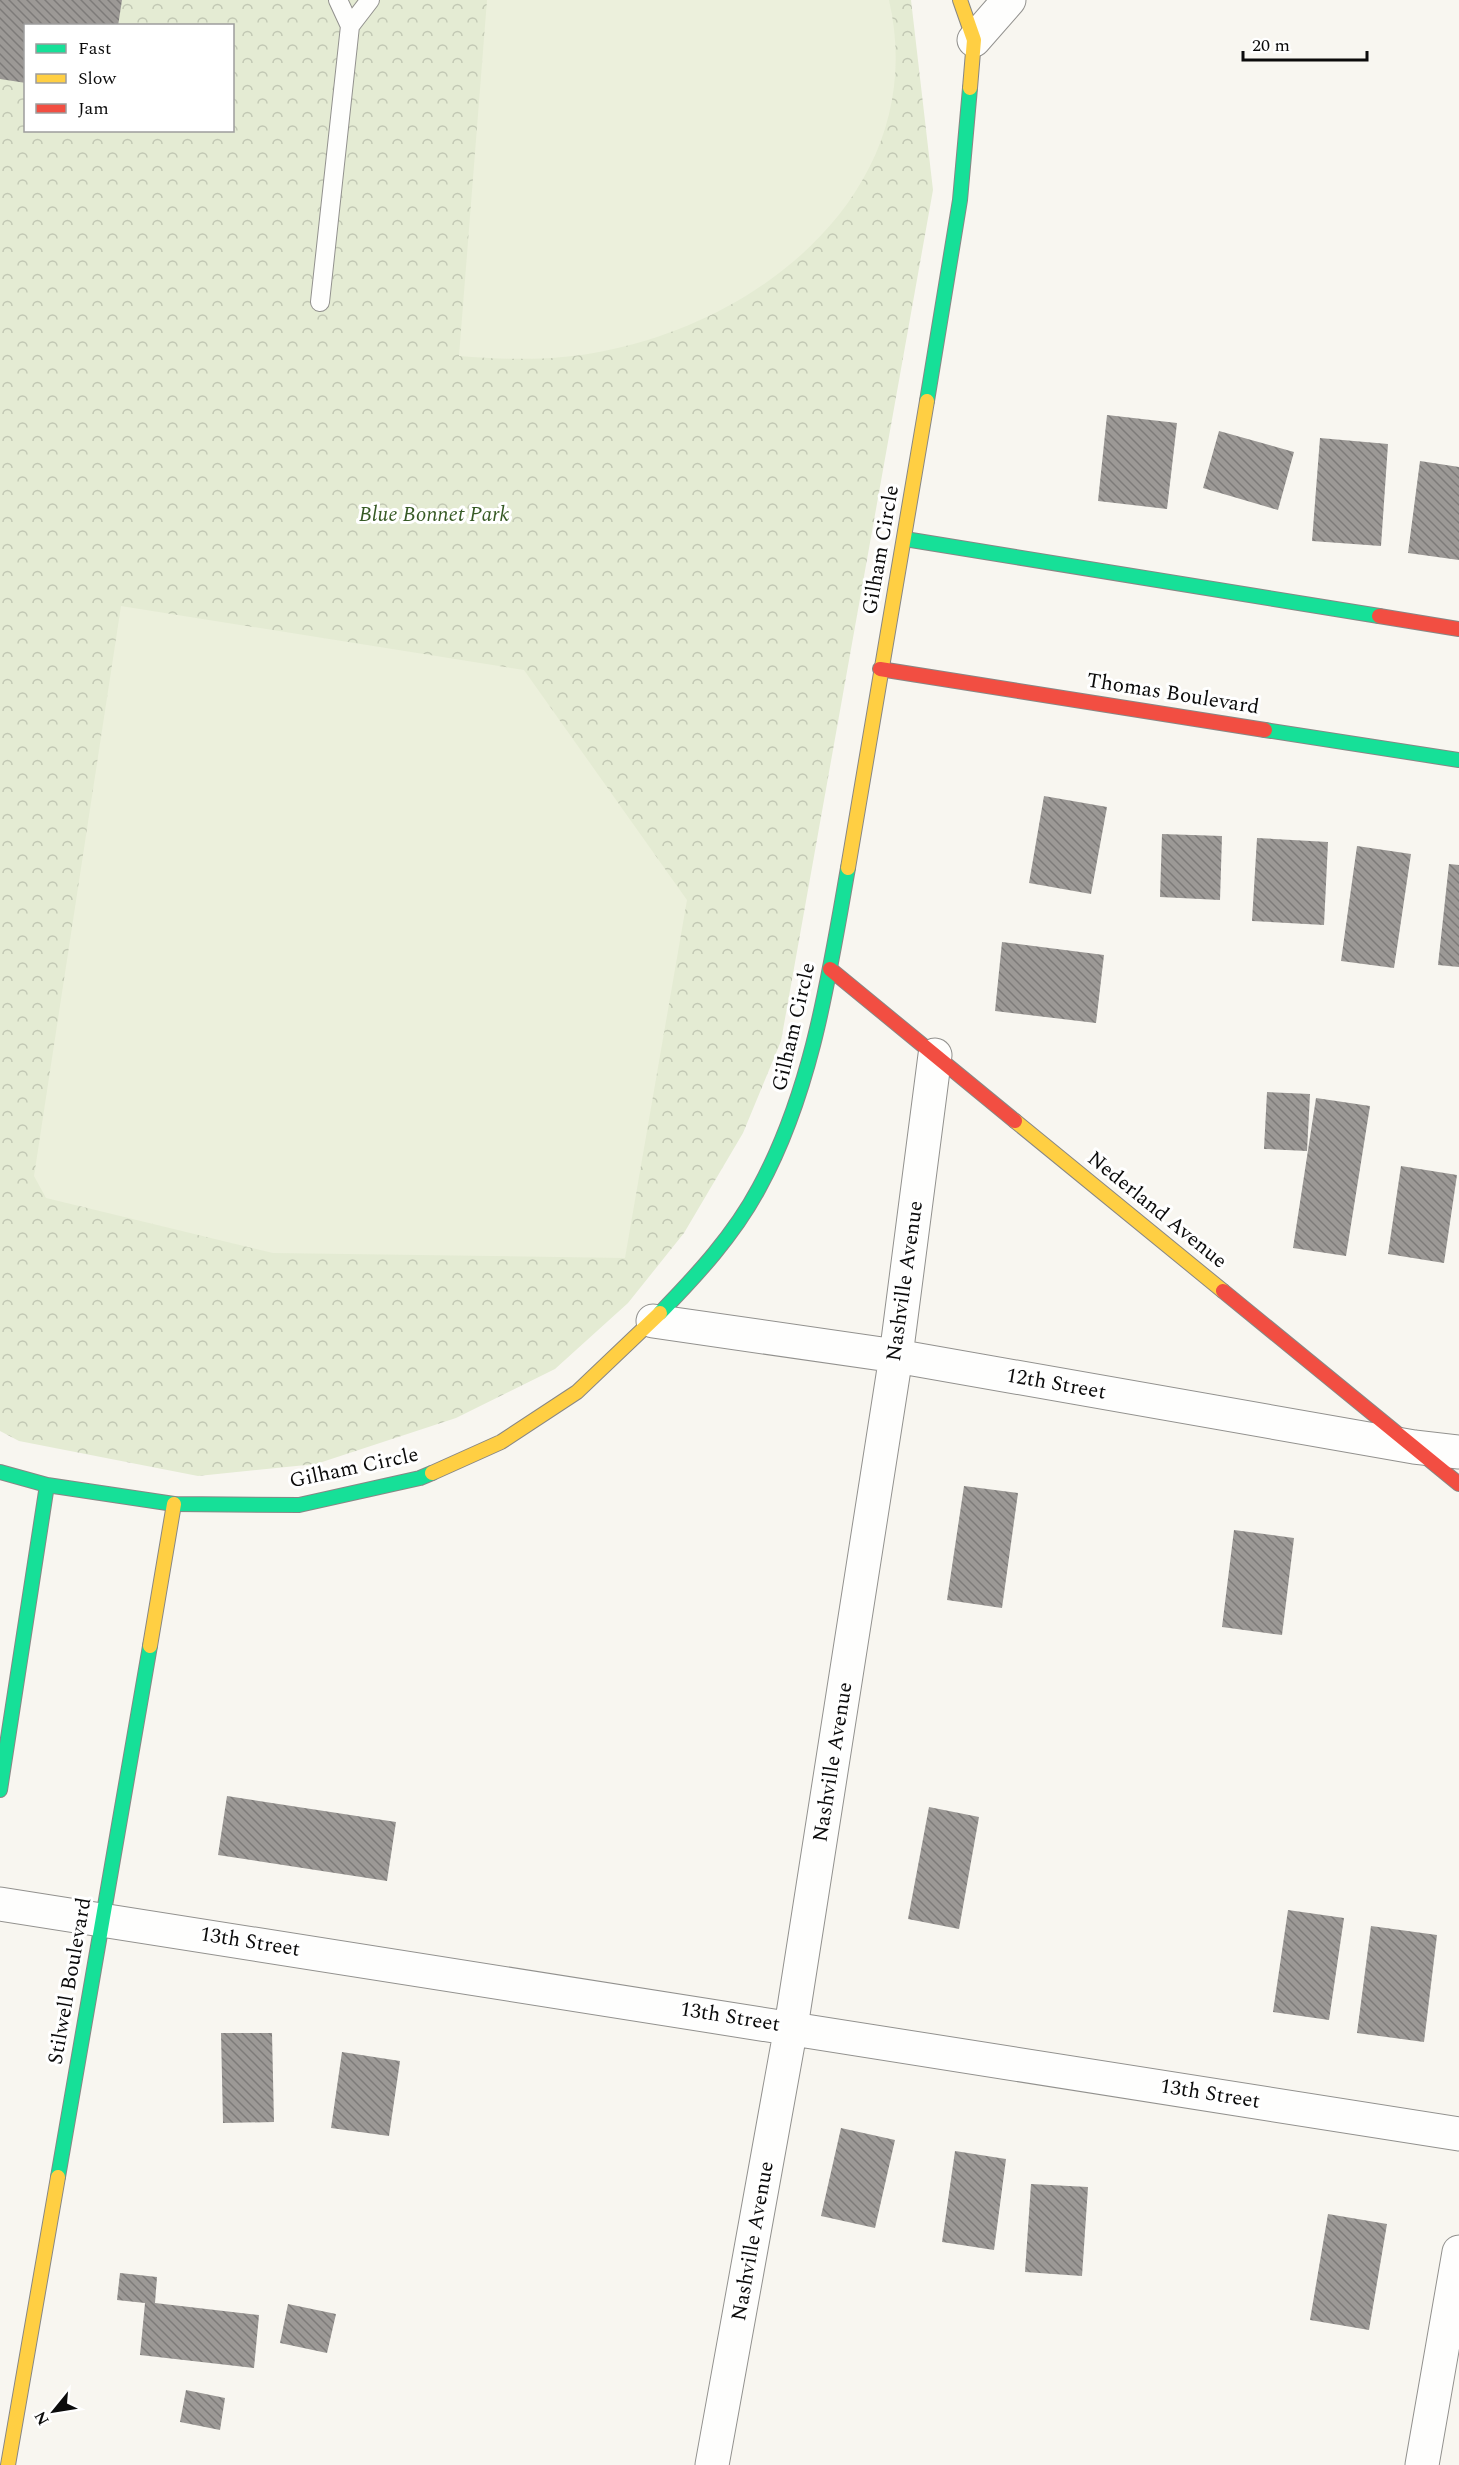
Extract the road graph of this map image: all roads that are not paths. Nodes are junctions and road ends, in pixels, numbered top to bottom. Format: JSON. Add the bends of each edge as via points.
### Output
{"nodes":[{"id":1,"x":338,"y":0,"type":"edge"},
{"id":2,"x":370,"y":0,"type":"edge"},
{"id":3,"x":960,"y":0,"type":"edge"},
{"id":4,"x":1009,"y":0,"type":"edge"},
{"id":5,"x":350,"y":26,"type":"junction"},
{"id":6,"x":974,"y":40,"type":"junction"},
{"id":7,"x":320,"y":302,"type":"dead end"},
{"id":8,"x":905,"y":539,"type":"junction"},
{"id":9,"x":1459,"y":629,"type":"edge"},
{"id":10,"x":880,"y":669,"type":"junction"},
{"id":11,"x":1459,"y":760,"type":"edge"},
{"id":12,"x":830,"y":969,"type":"junction"},
{"id":13,"x":935,"y":1055,"type":"junction"},
{"id":14,"x":653,"y":1321,"type":"junction"},
{"id":15,"x":896,"y":1356,"type":"junction"},
{"id":16,"x":1414,"y":1447,"type":"junction"},
{"id":17,"x":1459,"y":1452,"type":"edge"},
{"id":18,"x":0,"y":1472,"type":"edge"},
{"id":19,"x":1459,"y":1484,"type":"edge"},
{"id":20,"x":47,"y":1485,"type":"junction"},
{"id":21,"x":174,"y":1504,"type":"junction"},
{"id":22,"x":0,"y":1790,"type":"edge"},
{"id":23,"x":0,"y":1904,"type":"edge"},
{"id":24,"x":101,"y":1919,"type":"junction"},
{"id":25,"x":791,"y":2027,"type":"junction"},
{"id":26,"x":1459,"y":2134,"type":"edge"},
{"id":27,"x":1459,"y":2252,"type":"edge"},
{"id":28,"x":8,"y":2465,"type":"edge"},
{"id":29,"x":712,"y":2465,"type":"edge"},
{"id":30,"x":1422,"y":2465,"type":"edge"}],
"edges":[{"from":1,"to":5,"type":"lane"},
{"from":2,"to":5,"type":"lane"},
{"from":3,"to":6,"type":"main road","name":"Gilham Circle"},
{"from":4,"to":6,"type":"street"},
{"from":5,"to":7,"type":"lane"},
{"from":6,"to":8,"type":"main road","name":"Gilham Circle","via":[[960,200]]},
{"from":8,"to":9,"type":"main road"},
{"from":8,"to":10,"type":"main road","name":"Gilham Circle"},
{"from":10,"to":11,"type":"main road","name":"Thomas Boulevard"},
{"from":10,"to":12,"type":"main road","name":"Gilham Circle"},
{"from":12,"to":13,"type":"main road","name":"Nederland Avenue"},
{"from":12,"to":14,"type":"main road","name":"Gilham Circle","via":[[796,1106],[759,1189],[710,1261]]},
{"from":13,"to":15,"type":"street","name":"Nashville Avenue"},
{"from":13,"to":16,"type":"main road","name":"Nederland Avenue"},
{"from":14,"to":15,"type":"street","name":"12th Street"},
{"from":14,"to":21,"type":"main road","name":"Gilham Circle","via":[[577,1392],[501,1442],[420,1478],[299,1505]]},
{"from":15,"to":16,"type":"street","name":"12th Street"},
{"from":15,"to":25,"type":"street","name":"Nashville Avenue"},
{"from":16,"to":17,"type":"street","name":"12th Street"},
{"from":16,"to":19,"type":"main road","name":"Nederland Avenue"},
{"from":18,"to":20,"type":"main road","name":"Gilham Circle"},
{"from":20,"to":21,"type":"main road","name":"Gilham Circle"},
{"from":20,"to":22,"type":"main road"},
{"from":21,"to":24,"type":"main road","name":"Stilwell Boulevard"},
{"from":23,"to":24,"type":"street","name":"13th Street"},
{"from":24,"to":25,"type":"street","name":"13th Street"},
{"from":24,"to":28,"type":"main road","name":"Stilwell Boulevard"},
{"from":25,"to":26,"type":"street","name":"13th Street"},
{"from":25,"to":29,"type":"street","name":"Nashville Avenue"},
{"from":27,"to":30,"type":"street"}]}
